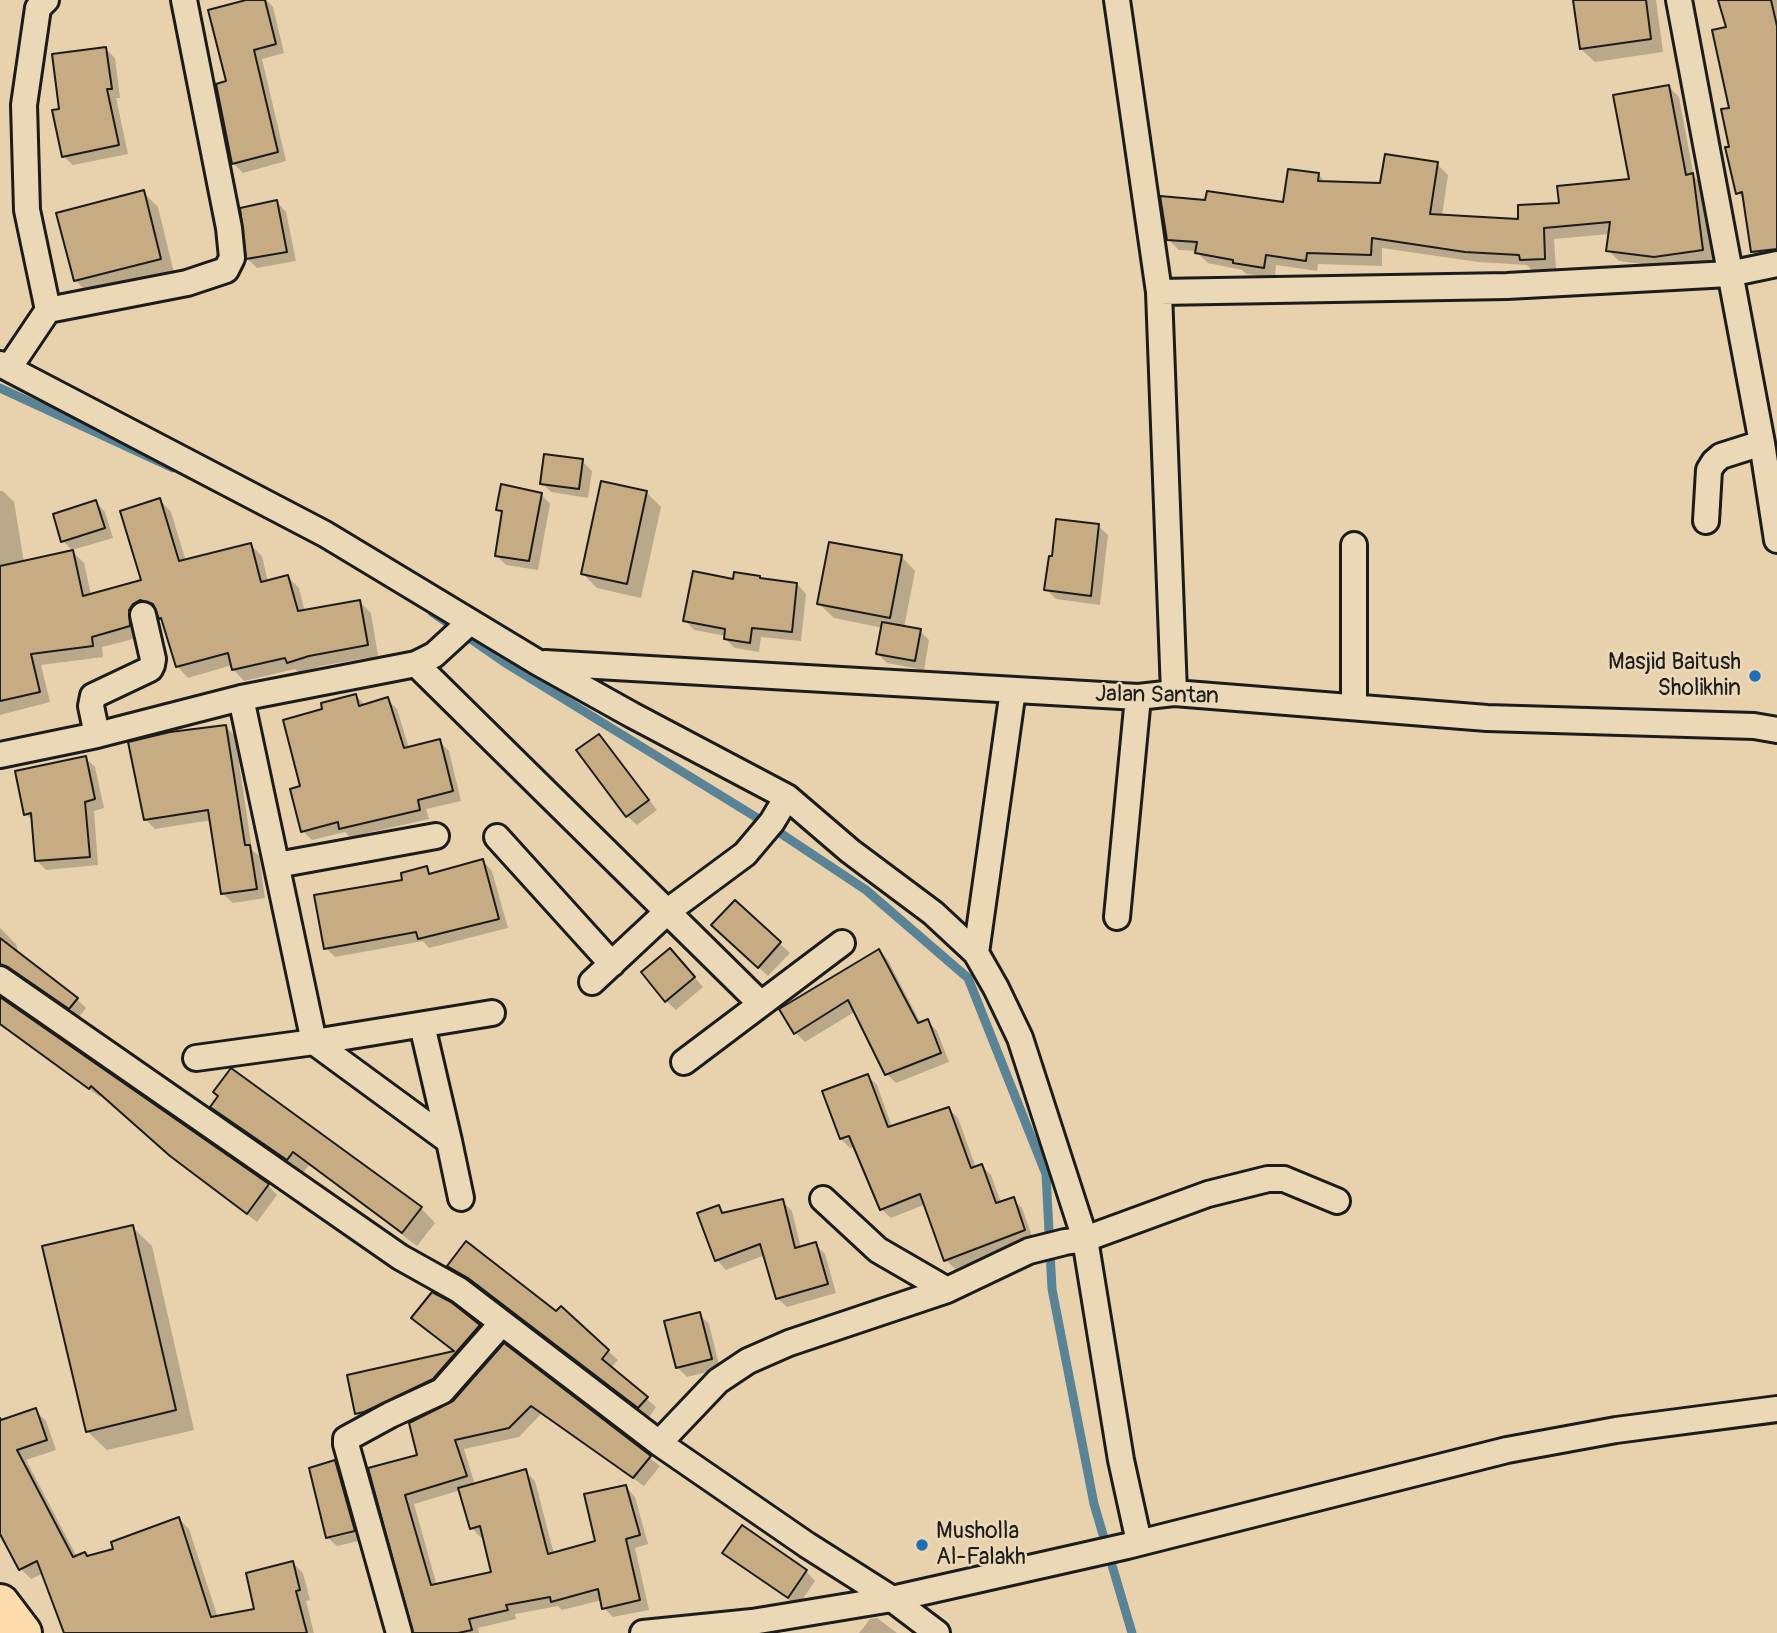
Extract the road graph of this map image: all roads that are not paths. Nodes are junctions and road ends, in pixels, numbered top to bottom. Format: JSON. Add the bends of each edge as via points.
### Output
{"nodes":[{"id":1,"x":46,"y":0,"type":"edge"},
{"id":2,"x":184,"y":0,"type":"edge"},
{"id":3,"x":1117,"y":0,"type":"edge"},
{"id":4,"x":1679,"y":0,"type":"edge"},
{"id":5,"x":1777,"y":264,"type":"edge"},
{"id":6,"x":1729,"y":274,"type":"junction"},
{"id":7,"x":1160,"y":292,"type":"junction"},
{"id":8,"x":48,"y":310,"type":"junction"},
{"id":9,"x":4,"y":366,"type":"edge"},
{"id":10,"x":1762,"y":443,"type":"junction"},
{"id":11,"x":1706,"y":521,"type":"dead end"},
{"id":12,"x":1777,"y":540,"type":"edge"},
{"id":13,"x":1354,"y":545,"type":"dead end"},
{"id":14,"x":143,"y":615,"type":"dead end"},
{"id":15,"x":466,"y":627,"type":"junction"},
{"id":16,"x":425,"y":659,"type":"junction"},
{"id":17,"x":537,"y":662,"type":"junction"},
{"id":18,"x":1013,"y":690,"type":"junction"},
{"id":19,"x":1174,"y":693,"type":"junction"},
{"id":20,"x":1138,"y":697,"type":"junction"},
{"id":21,"x":241,"y":698,"type":"junction"},
{"id":22,"x":1354,"y":707,"type":"junction"},
{"id":23,"x":1777,"y":730,"type":"edge"},
{"id":24,"x":96,"y":735,"type":"junction"},
{"id":25,"x":0,"y":755,"type":"edge"},
{"id":26,"x":787,"y":797,"type":"junction"},
{"id":27,"x":436,"y":836,"type":"dead end"},
{"id":28,"x":497,"y":837,"type":"dead end"},
{"id":29,"x":277,"y":865,"type":"junction"},
{"id":30,"x":668,"y":911,"type":"junction"},
{"id":31,"x":1117,"y":917,"type":"dead end"},
{"id":32,"x":842,"y":943,"type":"dead end"},
{"id":33,"x":976,"y":953,"type":"junction"},
{"id":34,"x":612,"y":964,"type":"junction"},
{"id":35,"x":0,"y":979,"type":"edge"},
{"id":36,"x":592,"y":982,"type":"dead end"},
{"id":37,"x":761,"y":1004,"type":"junction"},
{"id":38,"x":492,"y":1013,"type":"dead end"},
{"id":39,"x":422,"y":1025,"type":"junction"},
{"id":40,"x":314,"y":1042,"type":"junction"},
{"id":41,"x":196,"y":1058,"type":"dead end"},
{"id":42,"x":684,"y":1062,"type":"dead end"},
{"id":43,"x":449,"y":1140,"type":"junction"},
{"id":44,"x":461,"y":1198,"type":"dead end"},
{"id":45,"x":823,"y":1199,"type":"dead end"},
{"id":46,"x":1337,"y":1201,"type":"dead end"},
{"id":47,"x":1075,"y":1241,"type":"junction"},
{"id":48,"x":947,"y":1290,"type":"junction"},
{"id":49,"x":502,"y":1323,"type":"junction"},
{"id":50,"x":1777,"y":1409,"type":"edge"},
{"id":51,"x":659,"y":1443,"type":"junction"},
{"id":52,"x":1133,"y":1544,"type":"junction"},
{"id":53,"x":892,"y":1599,"type":"junction"},
{"id":54,"x":0,"y":1604,"type":"edge"},
{"id":55,"x":22,"y":1633,"type":"edge"},
{"id":56,"x":399,"y":1633,"type":"edge"},
{"id":57,"x":643,"y":1633,"type":"edge"},
{"id":58,"x":937,"y":1633,"type":"edge"}],
"edges":[{"from":1,"to":8,"type":"street","via":[[38,8],[24,106],[27,210]]},
{"from":2,"to":8,"type":"street","via":[[232,258],[226,270],[187,283]]},
{"from":3,"to":7,"type":"street"},
{"from":4,"to":6,"type":"street"},
{"from":5,"to":6,"type":"street"},
{"from":6,"to":7,"type":"street","via":[[1507,286]]},
{"from":6,"to":10,"type":"street"},
{"from":7,"to":19,"type":"street"},
{"from":8,"to":9,"type":"street"},
{"from":9,"to":15,"type":"street","via":[[326,534]]},
{"from":10,"to":11,"type":"street","via":[[1714,462],[1709,470]]},
{"from":10,"to":12,"type":"street"},
{"from":13,"to":22,"type":"street"},
{"from":14,"to":24,"type":"street","via":[[152,665],[93,696]]},
{"from":15,"to":16,"type":"street"},
{"from":15,"to":17,"type":"street"},
{"from":16,"to":21,"type":"street"},
{"from":16,"to":30,"type":"street"},
{"from":17,"to":18,"type":"street","name":"Jalan Santan"},
{"from":17,"to":26,"type":"street"},
{"from":18,"to":20,"type":"street","name":"Jalan Santan"},
{"from":18,"to":33,"type":"street"},
{"from":19,"to":20,"type":"street","name":"Jalan Santan"},
{"from":19,"to":22,"type":"street","name":"Jalan Santan"},
{"from":20,"to":31,"type":"street"},
{"from":21,"to":24,"type":"street"},
{"from":21,"to":29,"type":"street"},
{"from":22,"to":23,"type":"street","name":"Jalan Santan","via":[[1487,718]]},
{"from":24,"to":25,"type":"street"},
{"from":26,"to":30,"type":"street","via":[[745,854]]},
{"from":26,"to":33,"type":"street"},
{"from":27,"to":29,"type":"street"},
{"from":28,"to":34,"type":"street"},
{"from":29,"to":40,"type":"street"},
{"from":30,"to":34,"type":"street"},
{"from":30,"to":37,"type":"street"},
{"from":32,"to":37,"type":"street"},
{"from":33,"to":47,"type":"street","via":[[1020,1038]]},
{"from":34,"to":36,"type":"street"},
{"from":35,"to":49,"type":"street"},
{"from":37,"to":42,"type":"street"},
{"from":38,"to":39,"type":"street"},
{"from":39,"to":40,"type":"street"},
{"from":39,"to":43,"type":"street"},
{"from":40,"to":41,"type":"street"},
{"from":40,"to":43,"type":"street"},
{"from":43,"to":44,"type":"street"},
{"from":45,"to":48,"type":"street","via":[[878,1250]]},
{"from":46,"to":47,"type":"street","via":[[1284,1180],[1268,1179],[1208,1194]]},
{"from":47,"to":48,"type":"street","via":[[1029,1251]]},
{"from":47,"to":52,"type":"street","via":[[1121,1461]]},
{"from":48,"to":51,"type":"street","via":[[748,1361],[718,1381]]},
{"from":49,"to":51,"type":"street"},
{"from":49,"to":56,"type":"street","via":[[443,1391],[346,1439]]},
{"from":50,"to":52,"type":"street","via":[[1507,1450]]},
{"from":51,"to":53,"type":"street"},
{"from":52,"to":53,"type":"street"},
{"from":53,"to":57,"type":"street","via":[[752,1622]]},
{"from":53,"to":58,"type":"street"},
{"from":54,"to":55,"type":"highway"}]}
